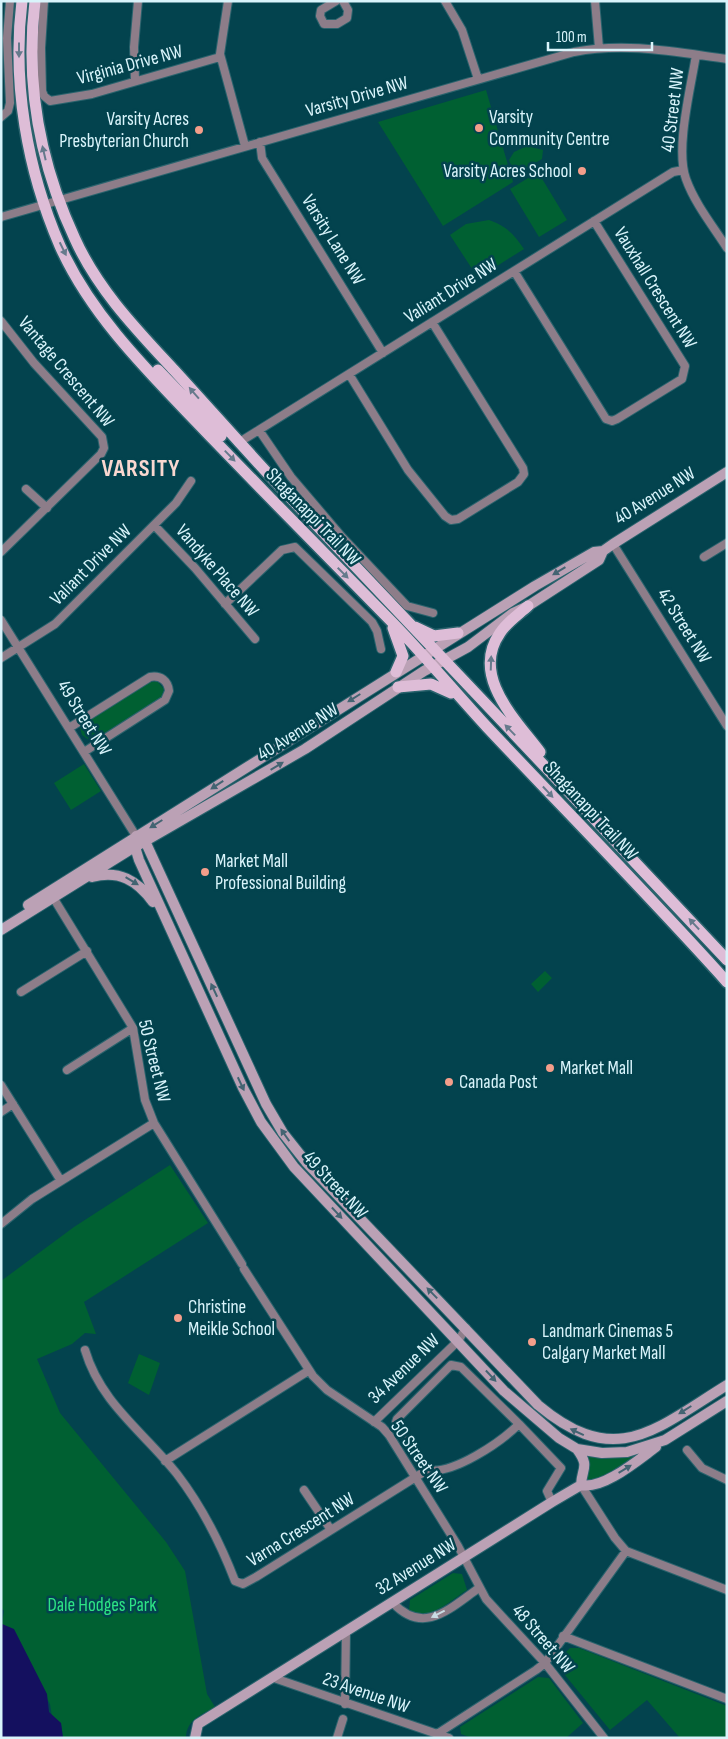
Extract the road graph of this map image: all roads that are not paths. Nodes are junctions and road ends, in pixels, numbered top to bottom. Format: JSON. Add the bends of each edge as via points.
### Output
{"nodes":[{"id":1,"x":10,"y":1,"type":"edge"},
{"id":2,"x":22,"y":1,"type":"edge"},
{"id":3,"x":35,"y":1,"type":"edge"},
{"id":4,"x":44,"y":1,"type":"edge"},
{"id":5,"x":138,"y":1,"type":"edge"},
{"id":6,"x":228,"y":1,"type":"edge"},
{"id":7,"x":336,"y":1,"type":"edge"},
{"id":8,"x":343,"y":1,"type":"edge"},
{"id":9,"x":445,"y":1,"type":"edge"},
{"id":10,"x":595,"y":1,"type":"edge"},
{"id":11,"x":599,"y":48,"type":"junction"},
{"id":12,"x":696,"y":55,"type":"junction"},
{"id":13,"x":220,"y":57,"type":"junction"},
{"id":14,"x":727,"y":59,"type":"edge"},
{"id":15,"x":478,"y":80,"type":"junction"},
{"id":16,"x":135,"y":81,"type":"junction"},
{"id":17,"x":3,"y":116,"type":"edge"},
{"id":18,"x":260,"y":142,"type":"junction"},
{"id":19,"x":245,"y":146,"type":"junction"},
{"id":20,"x":683,"y":170,"type":"junction"},
{"id":21,"x":59,"y":200,"type":"junction"},
{"id":22,"x":44,"y":204,"type":"junction"},
{"id":23,"x":1,"y":217,"type":"edge"},
{"id":24,"x":594,"y":221,"type":"junction"},
{"id":25,"x":727,"y":248,"type":"edge"},
{"id":26,"x":514,"y":271,"type":"junction"},
{"id":27,"x":1,"y":321,"type":"edge"},
{"id":28,"x":432,"y":322,"type":"junction"},
{"id":29,"x":132,"y":352,"type":"junction"},
{"id":30,"x":383,"y":352,"type":"junction"},
{"id":31,"x":348,"y":374,"type":"junction"},
{"id":32,"x":259,"y":430,"type":"junction"},
{"id":33,"x":238,"y":443,"type":"junction"},
{"id":34,"x":727,"y":472,"type":"edge"},
{"id":35,"x":191,"y":481,"type":"dead end"},
{"id":36,"x":26,"y":489,"type":"dead end"},
{"id":37,"x":47,"y":508,"type":"junction"},
{"id":38,"x":154,"y":525,"type":"junction"},
{"id":39,"x":727,"y":543,"type":"edge"},
{"id":40,"x":613,"y":544,"type":"junction"},
{"id":41,"x":603,"y":551,"type":"junction"},
{"id":42,"x":1,"y":552,"type":"edge"},
{"id":43,"x":704,"y":557,"type":"dead end"},
{"id":44,"x":225,"y":604,"type":"junction"},
{"id":45,"x":528,"y":606,"type":"junction"},
{"id":46,"x":432,"y":612,"type":"dead end"},
{"id":47,"x":388,"y":618,"type":"junction"},
{"id":48,"x":1,"y":620,"type":"edge"},
{"id":49,"x":411,"y":625,"type":"junction"},
{"id":50,"x":458,"y":633,"type":"junction"},
{"id":51,"x":255,"y":639,"type":"dead end"},
{"id":52,"x":18,"y":647,"type":"junction"},
{"id":53,"x":381,"y":648,"type":"dead end"},
{"id":54,"x":433,"y":649,"type":"junction"},
{"id":55,"x":422,"y":656,"type":"junction"},
{"id":56,"x":1,"y":658,"type":"edge"},
{"id":57,"x":444,"y":661,"type":"junction"},
{"id":58,"x":432,"y":667,"type":"junction"},
{"id":59,"x":396,"y":672,"type":"junction"},
{"id":60,"x":398,"y":687,"type":"junction"},
{"id":61,"x":458,"y":696,"type":"junction"},
{"id":62,"x":727,"y":726,"type":"edge"},
{"id":63,"x":69,"y":728,"type":"junction"},
{"id":64,"x":84,"y":752,"type":"junction"},
{"id":65,"x":570,"y":792,"type":"junction"},
{"id":66,"x":139,"y":841,"type":"junction"},
{"id":67,"x":86,"y":878,"type":"junction"},
{"id":68,"x":52,"y":895,"type":"junction"},
{"id":69,"x":167,"y":921,"type":"junction"},
{"id":70,"x":1,"y":922,"type":"edge"},
{"id":71,"x":1,"y":930,"type":"edge"},
{"id":72,"x":87,"y":951,"type":"junction"},
{"id":73,"x":727,"y":960,"type":"edge"},
{"id":74,"x":727,"y":982,"type":"edge"},
{"id":75,"x":21,"y":992,"type":"dead end"},
{"id":76,"x":133,"y":1028,"type":"junction"},
{"id":77,"x":67,"y":1070,"type":"dead end"},
{"id":78,"x":1,"y":1085,"type":"edge"},
{"id":79,"x":13,"y":1104,"type":"junction"},
{"id":80,"x":1,"y":1112,"type":"edge"},
{"id":81,"x":154,"y":1123,"type":"junction"},
{"id":82,"x":61,"y":1182,"type":"junction"},
{"id":83,"x":1,"y":1224,"type":"edge"},
{"id":84,"x":468,"y":1331,"type":"junction"},
{"id":85,"x":458,"y":1341,"type":"junction"},
{"id":86,"x":86,"y":1350,"type":"dead end"},
{"id":87,"x":308,"y":1371,"type":"junction"},
{"id":88,"x":727,"y":1385,"type":"edge"},
{"id":89,"x":727,"y":1401,"type":"edge"},
{"id":90,"x":374,"y":1422,"type":"junction"},
{"id":91,"x":519,"y":1424,"type":"junction"},
{"id":92,"x":665,"y":1440,"type":"junction"},
{"id":93,"x":577,"y":1449,"type":"junction"},
{"id":94,"x":686,"y":1450,"type":"dead end"},
{"id":95,"x":628,"y":1452,"type":"joint"},
{"id":96,"x":165,"y":1461,"type":"junction"},
{"id":97,"x":427,"y":1470,"type":"junction"},
{"id":98,"x":415,"y":1477,"type":"junction"},
{"id":99,"x":727,"y":1480,"type":"edge"},
{"id":100,"x":581,"y":1485,"type":"junction"},
{"id":101,"x":304,"y":1490,"type":"dead end"},
{"id":102,"x":552,"y":1502,"type":"junction"},
{"id":103,"x":331,"y":1530,"type":"junction"},
{"id":104,"x":626,"y":1551,"type":"junction"},
{"id":105,"x":464,"y":1557,"type":"junction"},
{"id":106,"x":479,"y":1588,"type":"junction"},
{"id":107,"x":727,"y":1590,"type":"edge"},
{"id":108,"x":394,"y":1602,"type":"junction"},
{"id":109,"x":346,"y":1632,"type":"junction"},
{"id":110,"x":563,"y":1636,"type":"junction"},
{"id":111,"x":544,"y":1663,"type":"junction"},
{"id":112,"x":274,"y":1678,"type":"junction"},
{"id":113,"x":727,"y":1699,"type":"edge"},
{"id":114,"x":345,"y":1704,"type":"junction"},
{"id":115,"x":343,"y":1719,"type":"dead end"},
{"id":116,"x":437,"y":1734,"type":"junction"},
{"id":117,"x":195,"y":1737,"type":"edge"},
{"id":118,"x":337,"y":1738,"type":"edge"},
{"id":119,"x":449,"y":1738,"type":"edge"},
{"id":120,"x":604,"y":1738,"type":"edge"}],
"edges":[{"from":1,"to":17,"type":"street","via":[[7,38],[10,103]]},
{"from":2,"to":22,"type":"main road","name":"Shaganappi Trail NW","one_way":true,"via":[[20,86],[27,137]]},
{"from":21,"to":3,"type":"main road","name":"Shaganappi Trail NW","one_way":true,"via":[[45,159],[32,86]]},
{"from":4,"to":16,"type":"street","name":"Virginia Drive NW","via":[[41,73],[42,94],[48,100],[85,95]]},
{"from":5,"to":16,"type":"street"},
{"from":6,"to":13,"type":"street"},
{"from":7,"to":8,"type":"street","via":[[321,10],[324,24],[337,24],[347,18],[348,10]]},
{"from":9,"to":15,"type":"street","via":[[462,30]]},
{"from":10,"to":11,"type":"street"},
{"from":11,"to":12,"type":"street","name":"Varsity Drive NW","via":[[648,48]]},
{"from":11,"to":15,"type":"street","name":"Varsity Drive NW","via":[[557,56]]},
{"from":12,"to":14,"type":"street","name":"Varsity Drive NW"},
{"from":12,"to":20,"type":"street","name":"40 Street NW","via":[[682,148]]},
{"from":13,"to":16,"type":"street","name":"Virginia Drive NW"},
{"from":13,"to":19,"type":"street"},
{"from":15,"to":18,"type":"street","name":"Varsity Drive NW"},
{"from":18,"to":19,"type":"street","name":"Varsity Drive NW"},
{"from":18,"to":30,"type":"street","name":"Varsity Lane NW","via":[[262,158]]},
{"from":19,"to":21,"type":"street","name":"Varsity Drive NW"},
{"from":20,"to":24,"type":"street","name":"Valiant Drive NW","via":[[674,172]]},
{"from":20,"to":25,"type":"street","name":"40 Street NW","via":[[690,188]]},
{"from":21,"to":22,"type":"street","name":"Varsity Drive NW"},
{"from":33,"to":21,"type":"main road","name":"Shaganappi Trail NW","one_way":true,"via":[[134,328],[97,280],[75,241]]},
{"from":22,"to":23,"type":"street","name":"Varsity Drive NW"},
{"from":22,"to":29,"type":"main road","name":"Shaganappi Trail NW","one_way":true,"via":[[61,247],[84,289]]},
{"from":24,"to":26,"type":"street","name":"Valiant Drive NW"},
{"from":24,"to":26,"type":"street","name":"Vauxhall Crescent NW","via":[[685,366],[682,379],[616,419],[606,419]]},
{"from":26,"to":28,"type":"street","name":"Valiant Drive NW"},
{"from":27,"to":37,"type":"street","name":"Vantage Crescent NW","via":[[104,443],[101,454]]},
{"from":28,"to":30,"type":"street","name":"Valiant Drive NW"},
{"from":28,"to":31,"type":"street","via":[[523,468],[524,474],[518,482],[489,500],[458,519],[448,519],[408,470]]},
{"from":29,"to":33,"type":"main road","via":[[147,358],[221,436],[229,442]]},
{"from":29,"to":47,"type":"main road","name":"Shaganappi Trail NW","one_way":true},
{"from":30,"to":31,"type":"street","name":"Valiant Drive NW"},
{"from":31,"to":32,"type":"street","name":"Valiant Drive NW"},
{"from":32,"to":33,"type":"street","name":"Valiant Drive NW"},
{"from":32,"to":46,"type":"street","via":[[291,477],[348,544],[407,606]]},
{"from":33,"to":49,"type":"main road","name":"Shaganappi Trail NW"},
{"from":34,"to":40,"type":"street","name":"40 Avenue NW"},
{"from":35,"to":38,"type":"street","name":"Valiant Drive NW","via":[[176,503]]},
{"from":36,"to":37,"type":"street"},
{"from":37,"to":42,"type":"street","name":"Vantage Crescent NW"},
{"from":38,"to":44,"type":"street","name":"Vandyke Place NW"},
{"from":38,"to":52,"type":"street","name":"Valiant Drive NW","via":[[55,624]]},
{"from":39,"to":43,"type":"street"},
{"from":40,"to":41,"type":"street","name":"40 Avenue NW"},
{"from":40,"to":62,"type":"street","name":"42 Street NW"},
{"from":41,"to":45,"type":"street","name":"40 Avenue NW","via":[[599,560]]},
{"from":41,"to":50,"type":"street","name":"40 Avenue NW","one_way":true,"via":[[578,560]]},
{"from":44,"to":51,"type":"street","name":"Vandyke Place NW"},
{"from":44,"to":53,"type":"street","via":[[290,546],[302,551],[372,622]]},
{"from":45,"to":57,"type":"street","name":"40 Avenue NW"},
{"from":65,"to":45,"type":"main road","one_way":true,"via":[[502,701],[492,679],[490,657],[495,642],[506,625]]},
{"from":47,"to":55,"type":"main road","name":"Shaganappi Trail NW"},
{"from":47,"to":59,"type":"main road","via":[[403,656]]},
{"from":48,"to":52,"type":"street","name":"49 Street NW"},
{"from":49,"to":50,"type":"main road","via":[[434,636]]},
{"from":49,"to":54,"type":"main road","name":"Shaganappi Trail NW"},
{"from":50,"to":54,"type":"street","name":"40 Avenue NW"},
{"from":52,"to":56,"type":"street","name":"Valiant Drive NW"},
{"from":52,"to":63,"type":"street","name":"49 Street NW"},
{"from":54,"to":55,"type":"street","name":"40 Avenue NW"},
{"from":54,"to":57,"type":"main road","name":"Shaganappi Trail NW"},
{"from":55,"to":58,"type":"main road","name":"Shaganappi Trail NW"},
{"from":55,"to":59,"type":"street","name":"40 Avenue NW"},
{"from":57,"to":58,"type":"street","name":"40 Avenue NW"},
{"from":65,"to":57,"type":"main road","name":"Shaganappi Trail NW","one_way":true},
{"from":58,"to":60,"type":"street","name":"40 Avenue NW"},
{"from":58,"to":61,"type":"main road","name":"Shaganappi Trail NW"},
{"from":59,"to":66,"type":"street","name":"40 Avenue NW","one_way":true},
{"from":60,"to":61,"type":"main road","via":[[431,684]]},
{"from":66,"to":60,"type":"street","name":"40 Avenue NW","one_way":true,"via":[[305,749]]},
{"from":61,"to":74,"type":"main road","name":"Shaganappi Trail NW","one_way":true},
{"from":63,"to":64,"type":"street","name":"49 Street NW"},
{"from":63,"to":64,"type":"street","via":[[150,677],[166,682],[169,692],[162,702]]},
{"from":64,"to":66,"type":"street","name":"49 Street NW"},
{"from":73,"to":65,"type":"main road","name":"Shaganappi Trail NW","one_way":true},
{"from":66,"to":67,"type":"street","name":"40 Avenue NW"},
{"from":66,"to":68,"type":"street","name":"40 Avenue NW"},
{"from":66,"to":69,"type":"street","name":"49 Street NW"},
{"from":84,"to":66,"type":"street","name":"49 Street NW","one_way":true,"via":[[306,1162],[284,1134]]},
{"from":67,"to":68,"type":"street","name":"40 Avenue NW"},
{"from":67,"to":69,"type":"street","one_way":true,"via":[[111,874],[131,880],[145,891]]},
{"from":68,"to":70,"type":"street","name":"40 Avenue NW"},
{"from":68,"to":71,"type":"street","name":"40 Avenue NW"},
{"from":68,"to":72,"type":"street","name":"50 Street NW"},
{"from":69,"to":85,"type":"street","name":"49 Street NW","one_way":true,"via":[[243,1088],[277,1146],[294,1168]]},
{"from":72,"to":75,"type":"street"},
{"from":72,"to":76,"type":"street","name":"50 Street NW"},
{"from":76,"to":77,"type":"street"},
{"from":76,"to":81,"type":"street","name":"50 Street NW","via":[[145,1100]]},
{"from":78,"to":79,"type":"street"},
{"from":79,"to":80,"type":"street"},
{"from":79,"to":82,"type":"street"},
{"from":81,"to":82,"type":"street"},
{"from":81,"to":87,"type":"street","name":"50 Street NW"},
{"from":82,"to":83,"type":"street","via":[[32,1199]]},
{"from":84,"to":85,"type":"street","name":"34 Avenue NW"},
{"from":88,"to":84,"type":"street","name":"49 Street NW","one_way":true,"via":[[640,1435],[608,1440],[590,1437],[572,1430],[538,1405]]},
{"from":85,"to":90,"type":"street","name":"34 Avenue NW"},
{"from":85,"to":93,"type":"street","name":"49 Street NW","one_way":true,"via":[[539,1423]]},
{"from":86,"to":96,"type":"street","via":[[91,1371],[102,1390]]},
{"from":87,"to":90,"type":"street","name":"50 Street NW","via":[[327,1390]]},
{"from":87,"to":96,"type":"street"},
{"from":89,"to":92,"type":"street","name":"32 Avenue NW"},
{"from":90,"to":98,"type":"street","name":"50 Street NW","via":[[389,1435]]},
{"from":91,"to":97,"type":"street","via":[[487,1450],[445,1469]]},
{"from":91,"to":97,"type":"street","via":[[461,1366],[452,1365],[396,1422]]},
{"from":91,"to":102,"type":"street","via":[[561,1468],[547,1491]]},
{"from":92,"to":95,"type":"street","name":"32 Avenue NW"},
{"from":100,"to":92,"type":"street","name":"32 Avenue NW","one_way":true,"via":[[590,1487],[603,1482]]},
{"from":93,"to":95,"type":"street","name":"49 Street NW","via":[[602,1453]]},
{"from":93,"to":100,"type":"street","via":[[585,1460]]},
{"from":94,"to":99,"type":"street","via":[[702,1468]]},
{"from":96,"to":103,"type":"street","name":"Varna Crescent NW","via":[[210,1522],[235,1582],[243,1584],[256,1577]]},
{"from":97,"to":98,"type":"street","name":"Varna Crescent NW"},
{"from":98,"to":103,"type":"street","name":"Varna Crescent NW"},
{"from":98,"to":105,"type":"street","name":"50 Street NW"},
{"from":100,"to":102,"type":"street","name":"32 Avenue NW"},
{"from":100,"to":104,"type":"street"},
{"from":101,"to":103,"type":"street"},
{"from":102,"to":105,"type":"street","name":"32 Avenue NW"},
{"from":104,"to":107,"type":"street"},
{"from":104,"to":110,"type":"street"},
{"from":105,"to":106,"type":"street","name":"48 Street NW"},
{"from":105,"to":108,"type":"street","name":"32 Avenue NW"},
{"from":106,"to":108,"type":"street","one_way":true,"via":[[427,1619],[410,1617]]},
{"from":106,"to":111,"type":"street","name":"48 Street NW"},
{"from":108,"to":109,"type":"street","name":"32 Avenue NW"},
{"from":109,"to":112,"type":"street","name":"32 Avenue NW"},
{"from":109,"to":114,"type":"street"},
{"from":110,"to":111,"type":"street"},
{"from":110,"to":113,"type":"street"},
{"from":111,"to":116,"type":"street"},
{"from":111,"to":120,"type":"street","name":"48 Street NW"},
{"from":112,"to":114,"type":"street","name":"23 Avenue NW"},
{"from":112,"to":117,"type":"street","name":"32 Avenue NW","via":[[198,1724]]},
{"from":114,"to":116,"type":"street","name":"23 Avenue NW"},
{"from":115,"to":118,"type":"street"},
{"from":116,"to":119,"type":"street","name":"23 Avenue NW"}]}
